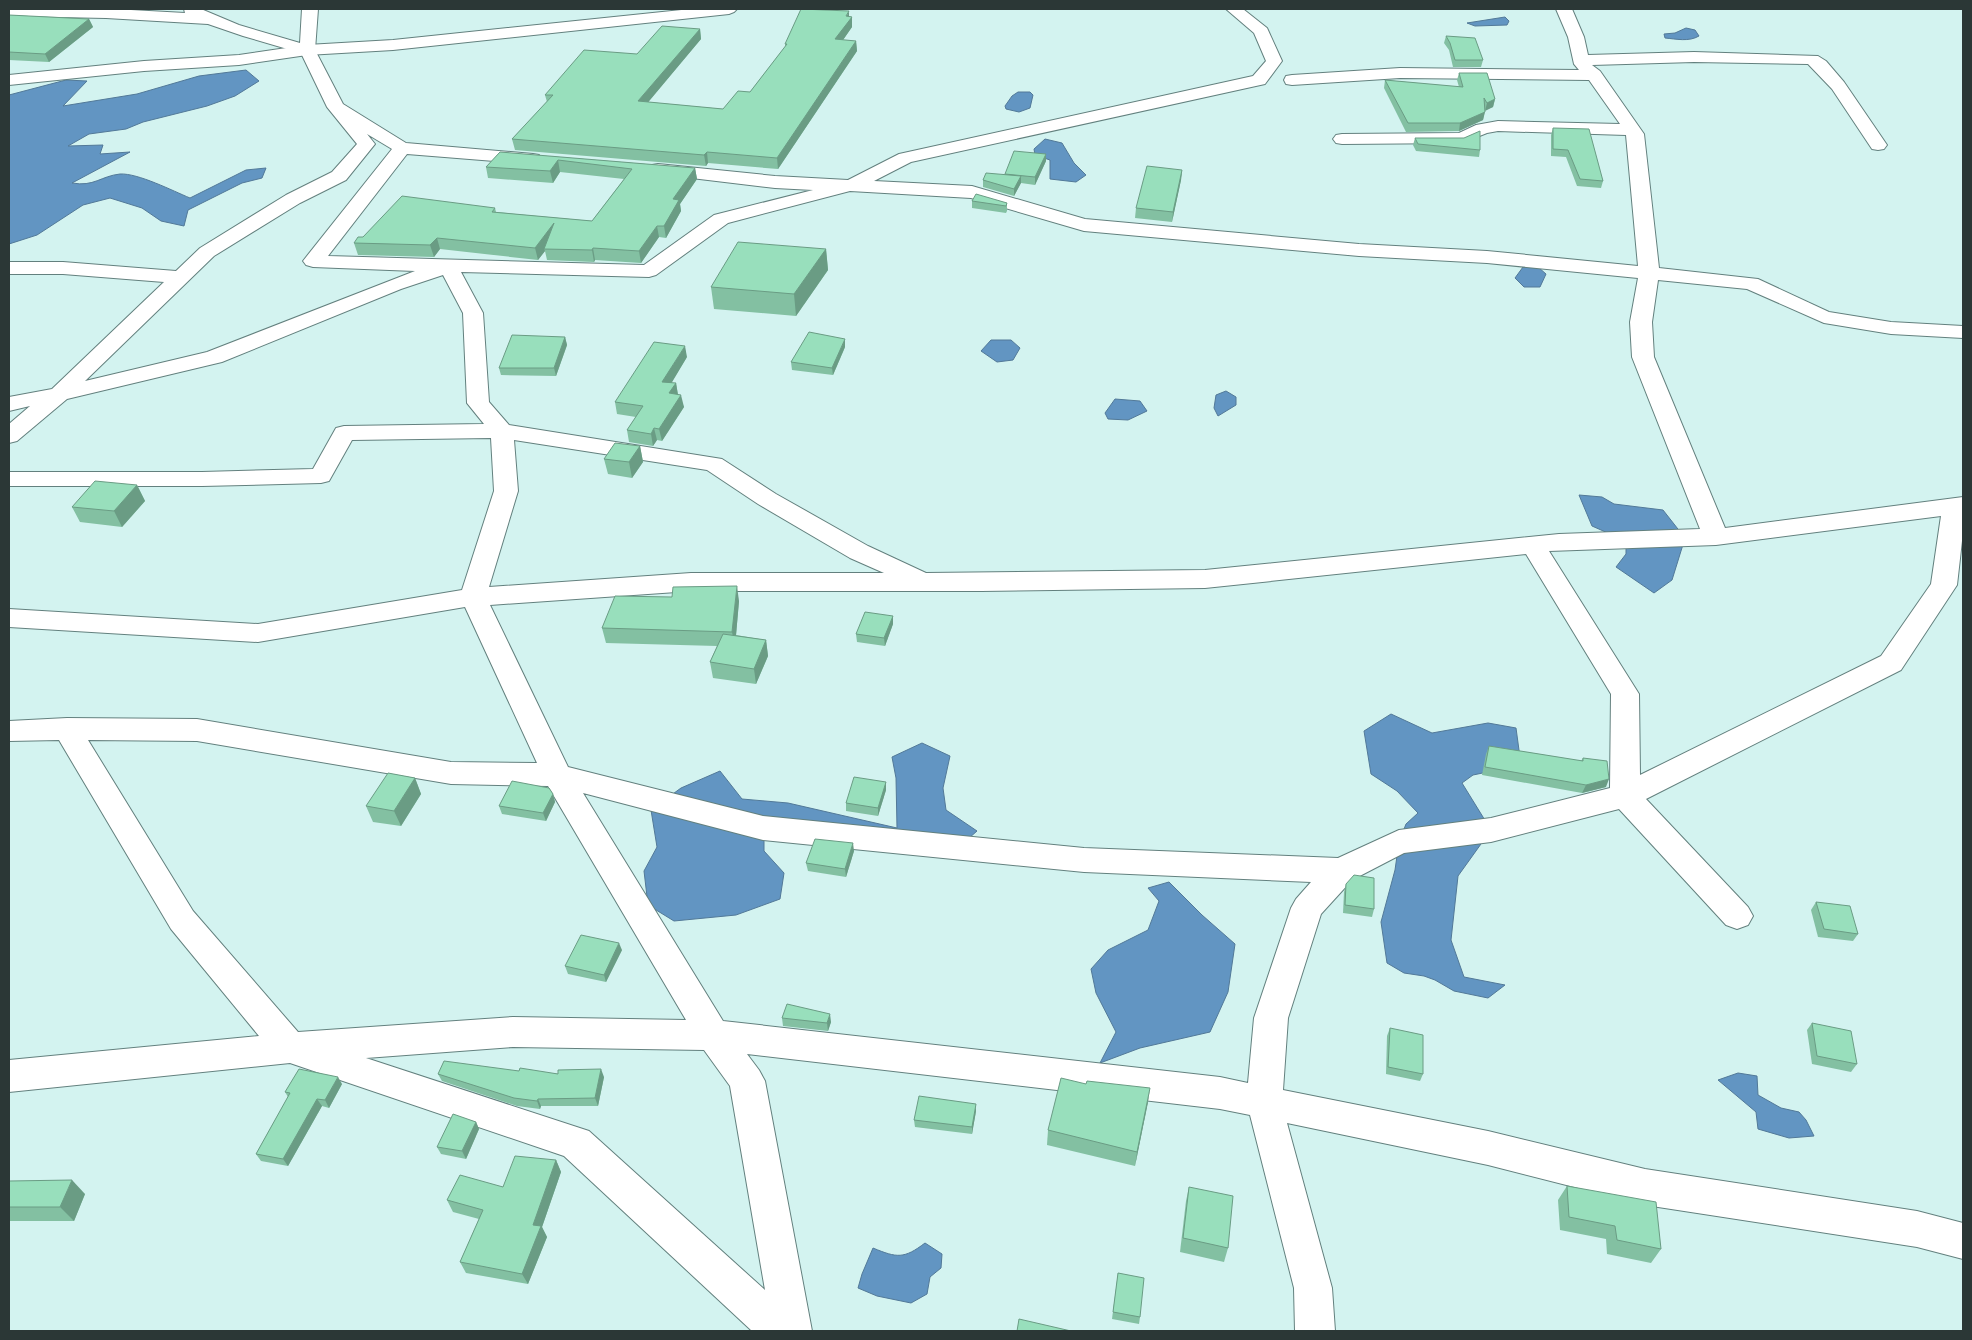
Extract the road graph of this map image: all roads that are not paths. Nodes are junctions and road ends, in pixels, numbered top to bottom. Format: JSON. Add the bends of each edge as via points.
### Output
{"nodes":[{"id":1,"x":189,"y":9,"type":"edge"},
{"id":2,"x":310,"y":9,"type":"edge"},
{"id":3,"x":729,"y":9,"type":"edge"},
{"id":4,"x":1234,"y":9,"type":"edge"},
{"id":5,"x":1564,"y":9,"type":"edge"},
{"id":6,"x":9,"y":10,"type":"edge"},
{"id":7,"x":208,"y":19,"type":"junction"},
{"id":8,"x":308,"y":50,"type":"junction"},
{"id":9,"x":1581,"y":60,"type":"junction"},
{"id":10,"x":1594,"y":75,"type":"junction"},
{"id":11,"x":9,"y":80,"type":"edge"},
{"id":12,"x":1292,"y":80,"type":"dead end"},
{"id":13,"x":336,"y":107,"type":"junction"},
{"id":14,"x":1632,"y":130,"type":"junction"},
{"id":15,"x":1342,"y":139,"type":"dead end"},
{"id":16,"x":1878,"y":145,"type":"dead end"},
{"id":17,"x":402,"y":148,"type":"junction"},
{"id":18,"x":554,"y":161,"type":"edge"},
{"id":19,"x":641,"y":167,"type":"edge"},
{"id":20,"x":853,"y":185,"type":"junction"},
{"id":21,"x":448,"y":266,"type":"junction"},
{"id":22,"x":9,"y":268,"type":"edge"},
{"id":23,"x":1649,"y":273,"type":"junction"},
{"id":24,"x":182,"y":276,"type":"junction"},
{"id":25,"x":1963,"y":332,"type":"edge"},
{"id":26,"x":59,"y":394,"type":"junction"},
{"id":27,"x":9,"y":404,"type":"edge"},
{"id":28,"x":502,"y":432,"type":"junction"},
{"id":29,"x":9,"y":436,"type":"edge"},
{"id":30,"x":9,"y":479,"type":"edge"},
{"id":31,"x":1959,"y":506,"type":"edge"},
{"id":32,"x":1716,"y":537,"type":"junction"},
{"id":33,"x":1533,"y":545,"type":"junction"},
{"id":34,"x":923,"y":582,"type":"junction"},
{"id":35,"x":473,"y":597,"type":"junction"},
{"id":36,"x":9,"y":618,"type":"edge"},
{"id":37,"x":67,"y":729,"type":"junction"},
{"id":38,"x":9,"y":731,"type":"edge"},
{"id":39,"x":556,"y":775,"type":"junction"},
{"id":40,"x":1625,"y":796,"type":"junction"},
{"id":41,"x":1341,"y":871,"type":"junction"},
{"id":42,"x":1737,"y":916,"type":"dead end"},
{"id":43,"x":713,"y":1035,"type":"junction"},
{"id":44,"x":290,"y":1048,"type":"junction"},
{"id":45,"x":9,"y":1076,"type":"edge"},
{"id":46,"x":1264,"y":1102,"type":"junction"},
{"id":47,"x":1963,"y":1241,"type":"edge"},
{"id":48,"x":781,"y":1331,"type":"edge"},
{"id":49,"x":792,"y":1331,"type":"edge"},
{"id":50,"x":1315,"y":1331,"type":"edge"}],
"edges":[{"from":1,"to":7,"type":"street"},
{"from":2,"to":8,"type":"street"},
{"from":3,"to":8,"type":"street","via":[[393,45]]},
{"from":4,"to":20,"type":"street","via":[[1261,32],[1274,61],[1259,80],[905,158]]},
{"from":5,"to":9,"type":"street","via":[[1576,36]]},
{"from":6,"to":7,"type":"street"},
{"from":7,"to":8,"type":"street"},
{"from":8,"to":11,"type":"street","via":[[239,60]]},
{"from":8,"to":13,"type":"street"},
{"from":9,"to":10,"type":"street"},
{"from":9,"to":16,"type":"street","via":[[1694,57],[1812,59],[1821,64]]},
{"from":10,"to":12,"type":"street","via":[[1400,72]]},
{"from":10,"to":14,"type":"street"},
{"from":13,"to":17,"type":"street"},
{"from":13,"to":24,"type":"street","via":[[366,144],[339,176],[293,199],[208,252]]},
{"from":14,"to":15,"type":"street","via":[[1498,126],[1462,138]]},
{"from":14,"to":23,"type":"street","via":[[1635,134]]},
{"from":17,"to":18,"type":"street"},
{"from":17,"to":21,"type":"street","via":[[313,261]]},
{"from":19,"to":20,"type":"street","via":[[775,182]]},
{"from":20,"to":21,"type":"street","via":[[721,219],[649,271]]},
{"from":20,"to":23,"type":"street","via":[[972,192],[1084,225]]},
{"from":21,"to":26,"type":"street","via":[[214,357]]},
{"from":21,"to":28,"type":"street","via":[[472,313],[478,403]]},
{"from":22,"to":24,"type":"street"},
{"from":23,"to":25,"type":"street","via":[[1751,283],[1824,317],[1891,328]]},
{"from":23,"to":32,"type":"street","via":[[1641,322],[1643,357]]},
{"from":24,"to":26,"type":"street"},
{"from":26,"to":27,"type":"street"},
{"from":26,"to":29,"type":"street"},
{"from":28,"to":30,"type":"street","via":[[344,433],[321,476]]},
{"from":28,"to":34,"type":"street","via":[[714,464],[859,552]]},
{"from":28,"to":35,"type":"street","via":[[506,490]]},
{"from":31,"to":32,"type":"street"},
{"from":31,"to":40,"type":"street","via":[[1944,585],[1891,663]]},
{"from":32,"to":33,"type":"street"},
{"from":33,"to":34,"type":"street","via":[[1205,579]]},
{"from":33,"to":40,"type":"street","via":[[1625,694]]},
{"from":34,"to":35,"type":"street","via":[[690,582]]},
{"from":35,"to":36,"type":"street","via":[[258,633]]},
{"from":35,"to":39,"type":"street"},
{"from":37,"to":38,"type":"street"},
{"from":37,"to":39,"type":"street","via":[[197,730],[451,773]]},
{"from":37,"to":44,"type":"street","via":[[182,920]]},
{"from":39,"to":41,"type":"street","via":[[763,828],[1084,860]]},
{"from":39,"to":43,"type":"street"},
{"from":40,"to":41,"type":"street","via":[[1491,830],[1399,842]]},
{"from":40,"to":42,"type":"street"},
{"from":41,"to":46,"type":"street","via":[[1307,908],[1271,1018]]},
{"from":43,"to":44,"type":"street","via":[[512,1032]]},
{"from":43,"to":46,"type":"street","via":[[1220,1093]]},
{"from":43,"to":49,"type":"street","via":[[747,1081]]},
{"from":44,"to":45,"type":"street"},
{"from":44,"to":48,"type":"street","via":[[576,1143]]},
{"from":46,"to":47,"type":"street","via":[[1488,1148],[1645,1187],[1917,1229]]},
{"from":46,"to":50,"type":"street","via":[[1313,1288]]}]}
